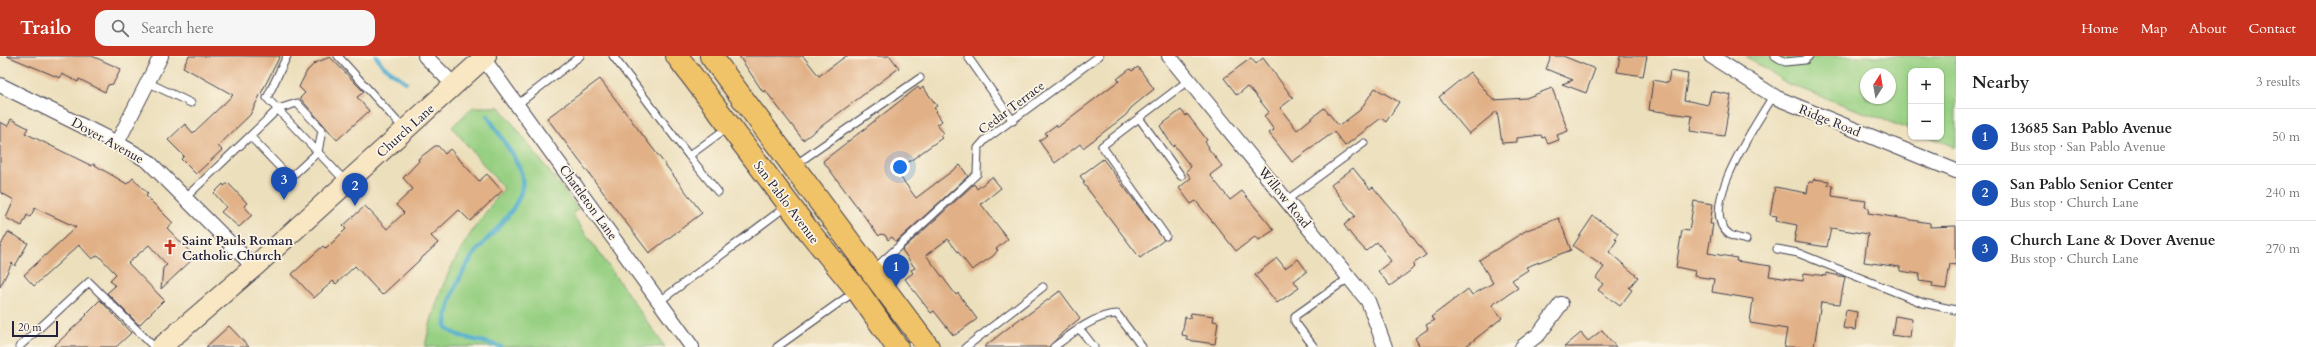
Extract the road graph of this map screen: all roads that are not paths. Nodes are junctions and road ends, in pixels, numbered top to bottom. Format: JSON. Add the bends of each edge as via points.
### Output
{"nodes":[{"id":1,"x":161,"y":56,"type":"edge"},
{"id":2,"x":287,"y":56,"type":"edge"},
{"id":3,"x":338,"y":56,"type":"edge"},
{"id":4,"x":425,"y":56,"type":"edge"},
{"id":5,"x":580,"y":56,"type":"edge"},
{"id":6,"x":613,"y":56,"type":"edge"},
{"id":7,"x":677,"y":56,"type":"edge"},
{"id":8,"x":711,"y":56,"type":"edge"},
{"id":9,"x":1099,"y":56,"type":"edge"},
{"id":10,"x":1169,"y":56,"type":"edge"},
{"id":11,"x":1711,"y":56,"type":"edge"},
{"id":12,"x":1775,"y":56,"type":"edge"},
{"id":13,"x":1809,"y":56,"type":"edge"},
{"id":14,"x":485,"y":57,"type":"edge"},
{"id":15,"x":968,"y":58,"type":"dead end"},
{"id":16,"x":920,"y":78,"type":"dead end"},
{"id":17,"x":1189,"y":80,"type":"junction"},
{"id":18,"x":148,"y":82,"type":"junction"},
{"id":19,"x":0,"y":85,"type":"edge"},
{"id":20,"x":454,"y":85,"type":"junction"},
{"id":21,"x":1773,"y":96,"type":"junction"},
{"id":22,"x":191,"y":103,"type":"dead end"},
{"id":23,"x":518,"y":104,"type":"junction"},
{"id":24,"x":278,"y":109,"type":"junction"},
{"id":25,"x":1139,"y":118,"type":"junction"},
{"id":26,"x":1013,"y":121,"type":"junction"},
{"id":27,"x":730,"y":126,"type":"junction"},
{"id":28,"x":405,"y":130,"type":"junction"},
{"id":29,"x":250,"y":136,"type":"junction"},
{"id":30,"x":1364,"y":142,"type":"dead end"},
{"id":31,"x":117,"y":143,"type":"junction"},
{"id":32,"x":318,"y":152,"type":"junction"},
{"id":33,"x":689,"y":156,"type":"junction"},
{"id":34,"x":1956,"y":171,"type":"edge"},
{"id":35,"x":799,"y":174,"type":"junction"},
{"id":36,"x":1181,"y":176,"type":"dead end"},
{"id":37,"x":346,"y":182,"type":"junction"},
{"id":38,"x":718,"y":192,"type":"dead end"},
{"id":39,"x":185,"y":198,"type":"junction"},
{"id":40,"x":1287,"y":200,"type":"junction"},
{"id":41,"x":789,"y":204,"type":"junction"},
{"id":42,"x":1166,"y":236,"type":"dead end"},
{"id":43,"x":1746,"y":240,"type":"dead end"},
{"id":44,"x":1776,"y":249,"type":"dead end"},
{"id":45,"x":254,"y":267,"type":"junction"},
{"id":46,"x":1350,"y":277,"type":"junction"},
{"id":47,"x":864,"y":280,"type":"junction"},
{"id":48,"x":1043,"y":287,"type":"dead end"},
{"id":49,"x":660,"y":301,"type":"junction"},
{"id":50,"x":1561,"y":304,"type":"dead end"},
{"id":51,"x":1956,"y":310,"type":"edge"},
{"id":52,"x":1079,"y":328,"type":"junction"},
{"id":53,"x":19,"y":347,"type":"edge"},
{"id":54,"x":154,"y":347,"type":"edge"},
{"id":55,"x":161,"y":347,"type":"edge"},
{"id":56,"x":692,"y":347,"type":"edge"},
{"id":57,"x":777,"y":347,"type":"edge"},
{"id":58,"x":897,"y":347,"type":"edge"},
{"id":59,"x":928,"y":347,"type":"edge"},
{"id":60,"x":966,"y":347,"type":"edge"},
{"id":61,"x":1054,"y":347,"type":"edge"},
{"id":62,"x":1094,"y":347,"type":"edge"},
{"id":63,"x":1142,"y":347,"type":"edge"},
{"id":64,"x":1314,"y":347,"type":"edge"},
{"id":65,"x":1385,"y":347,"type":"edge"},
{"id":66,"x":1522,"y":347,"type":"edge"}],
"edges":[{"from":1,"to":18,"type":"street"},
{"from":2,"to":24,"type":"lane","via":[[268,98]]},
{"from":3,"to":28,"type":"lane"},
{"from":4,"to":20,"type":"street"},
{"from":5,"to":23,"type":"lane"},
{"from":6,"to":33,"type":"lane"},
{"from":7,"to":27,"type":"main road","name":"San Pablo Avenue"},
{"from":8,"to":35,"type":"main road","name":"San Pablo Avenue"},
{"from":9,"to":26,"type":"lane","name":"Cedar Terrace"},
{"from":10,"to":17,"type":"street","name":"Willow Road"},
{"from":11,"to":21,"type":"street","name":"Ridge Road"},
{"from":12,"to":13,"type":"lane","via":[[1785,62],[1805,60]]},
{"from":14,"to":20,"type":"street","name":"Church Lane"},
{"from":14,"to":23,"type":"street","name":"Chattleton Lane"},
{"from":15,"to":26,"type":"lane"},
{"from":16,"to":35,"type":"lane"},
{"from":17,"to":25,"type":"lane"},
{"from":17,"to":40,"type":"street","name":"Willow Road"},
{"from":18,"to":22,"type":"lane"},
{"from":18,"to":31,"type":"street"},
{"from":19,"to":31,"type":"street","name":"Dover Avenue"},
{"from":20,"to":28,"type":"street","name":"Church Lane"},
{"from":21,"to":34,"type":"street","name":"Ridge Road"},
{"from":21,"to":43,"type":"lane","via":[[1729,173],[1720,202],[1719,215],[1723,229],[1733,237]]},
{"from":23,"to":49,"type":"street","name":"Chattleton Lane"},
{"from":24,"to":29,"type":"lane"},
{"from":24,"to":32,"type":"lane"},
{"from":24,"to":32,"type":"lane","via":[[297,103],[322,130]]},
{"from":25,"to":36,"type":"lane"},
{"from":25,"to":42,"type":"lane","via":[[1102,146]]},
{"from":26,"to":47,"type":"lane","name":"Cedar Terrace","via":[[985,140],[978,148],[977,174],[967,185]]},
{"from":27,"to":33,"type":"lane"},
{"from":27,"to":35,"type":"main road","via":[[740,125],[757,140],[786,175],[795,181]]},
{"from":27,"to":41,"type":"main road","name":"San Pablo Avenue"},
{"from":28,"to":37,"type":"street","name":"Church Lane"},
{"from":29,"to":32,"type":"lane","via":[[290,178]]},
{"from":29,"to":39,"type":"lane"},
{"from":30,"to":40,"type":"lane"},
{"from":31,"to":39,"type":"street","name":"Dover Avenue","via":[[148,161]]},
{"from":32,"to":37,"type":"lane"},
{"from":33,"to":38,"type":"lane"},
{"from":35,"to":47,"type":"main road","name":"San Pablo Avenue"},
{"from":37,"to":45,"type":"street","name":"Church Lane"},
{"from":39,"to":45,"type":"street","name":"Dover Avenue"},
{"from":40,"to":46,"type":"street","name":"Willow Road"},
{"from":41,"to":47,"type":"main road","name":"San Pablo Avenue"},
{"from":41,"to":49,"type":"lane"},
{"from":44,"to":51,"type":"lane","via":[[1798,254],[1923,303]]},
{"from":45,"to":55,"type":"street","name":"Church Lane"},
{"from":46,"to":64,"type":"lane","via":[[1295,316],[1295,322]]},
{"from":46,"to":65,"type":"street","name":"Willow Road","via":[[1368,301]]},
{"from":47,"to":57,"type":"lane"},
{"from":47,"to":58,"type":"main road","name":"San Pablo Avenue"},
{"from":47,"to":59,"type":"main road","name":"San Pablo Avenue"},
{"from":48,"to":60,"type":"lane"},
{"from":49,"to":56,"type":"street","name":"Chattleton Lane"},
{"from":50,"to":66,"type":"street","via":[[1539,334]]},
{"from":52,"to":61,"type":"lane"},
{"from":52,"to":62,"type":"lane"},
{"from":52,"to":63,"type":"lane","via":[[1109,314],[1117,314]]},
{"from":53,"to":54,"type":"lane","via":[[89,282]]}]}
